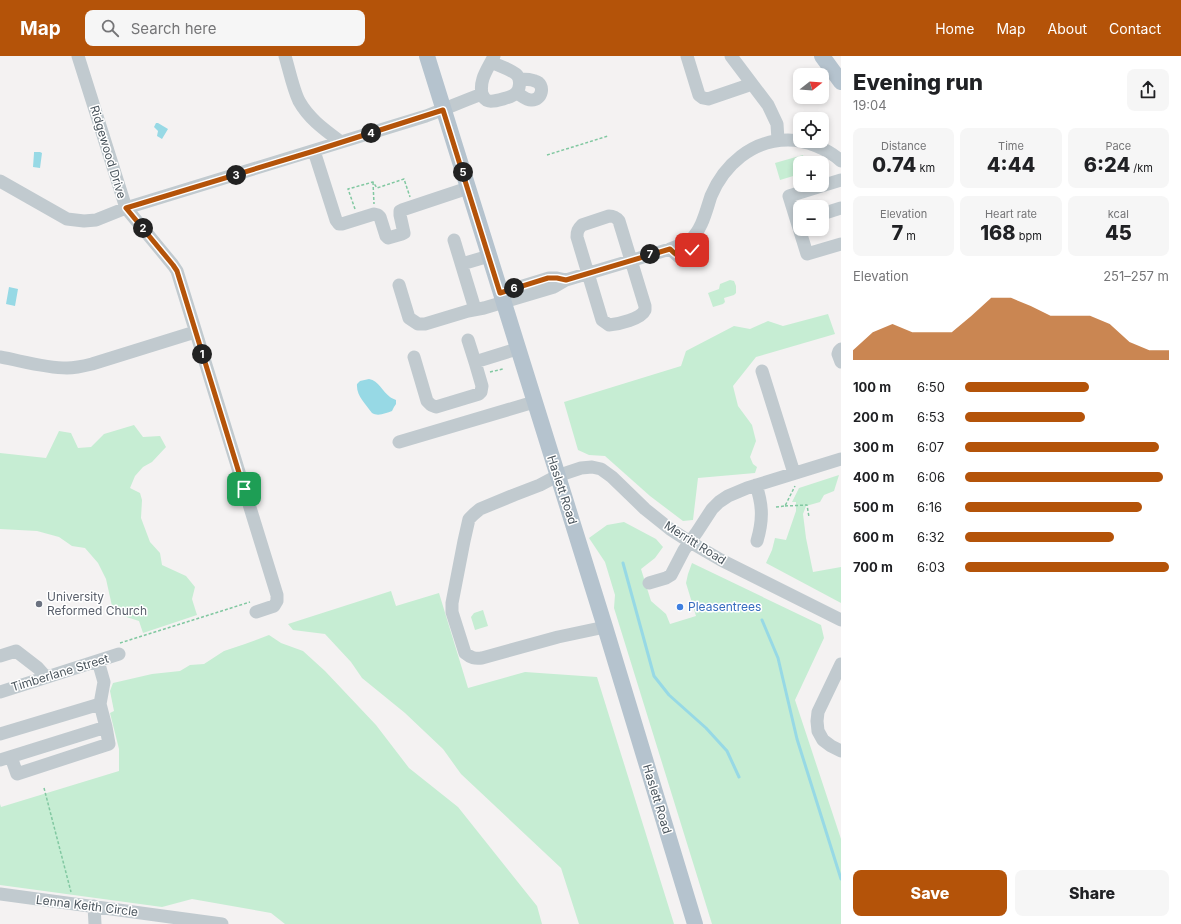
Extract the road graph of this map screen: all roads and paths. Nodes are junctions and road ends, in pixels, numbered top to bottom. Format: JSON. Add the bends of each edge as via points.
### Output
{"nodes":[{"id":1,"x":78,"y":56,"type":"edge"},
{"id":2,"x":285,"y":56,"type":"edge"},
{"id":3,"x":427,"y":56,"type":"edge"},
{"id":4,"x":687,"y":56,"type":"edge"},
{"id":5,"x":731,"y":56,"type":"edge"},
{"id":6,"x":822,"y":56,"type":"edge"},
{"id":7,"x":493,"y":59,"type":"edge"},
{"id":8,"x":519,"y":79,"type":"junction"},
{"id":9,"x":841,"y":82,"type":"edge"},
{"id":10,"x":752,"y":84,"type":"junction"},
{"id":11,"x":517,"y":93,"type":"junction"},
{"id":12,"x":482,"y":94,"type":"junction"},
{"id":13,"x":443,"y":110,"type":"junction"},
{"id":14,"x":608,"y":136,"type":"dead end"},
{"id":15,"x":778,"y":140,"type":"junction"},
{"id":16,"x":341,"y":142,"type":"junction"},
{"id":17,"x":314,"y":151,"type":"junction"},
{"id":18,"x":547,"y":155,"type":"dead end"},
{"id":19,"x":841,"y":161,"type":"edge"},
{"id":20,"x":841,"y":180,"type":"edge"},
{"id":21,"x":0,"y":181,"type":"edge"},
{"id":22,"x":373,"y":182,"type":"junction"},
{"id":23,"x":468,"y":188,"type":"junction"},
{"id":24,"x":413,"y":206,"type":"junction"},
{"id":25,"x":793,"y":206,"type":"edge"},
{"id":26,"x":126,"y":208,"type":"junction"},
{"id":27,"x":841,"y":208,"type":"edge"},
{"id":28,"x":829,"y":212,"type":"edge"},
{"id":29,"x":374,"y":214,"type":"junction"},
{"id":30,"x":358,"y":219,"type":"junction"},
{"id":31,"x":802,"y":236,"type":"edge"},
{"id":32,"x":454,"y":240,"type":"dead end"},
{"id":33,"x":841,"y":244,"type":"edge"},
{"id":34,"x":489,"y":256,"type":"junction"},
{"id":35,"x":631,"y":260,"type":"junction"},
{"id":36,"x":462,"y":264,"type":"junction"},
{"id":37,"x":588,"y":274,"type":"junction"},
{"id":38,"x":399,"y":286,"type":"dead end"},
{"id":39,"x":502,"y":297,"type":"junction"},
{"id":40,"x":475,"y":309,"type":"junction"},
{"id":41,"x":195,"y":332,"type":"junction"},
{"id":42,"x":468,"y":340,"type":"dead end"},
{"id":43,"x":517,"y":349,"type":"junction"},
{"id":44,"x":841,"y":349,"type":"edge"},
{"id":45,"x":0,"y":357,"type":"edge"},
{"id":46,"x":414,"y":357,"type":"dead end"},
{"id":47,"x":475,"y":362,"type":"junction"},
{"id":48,"x":841,"y":362,"type":"edge"},
{"id":49,"x":762,"y":371,"type":"dead end"},
{"id":50,"x":534,"y":402,"type":"junction"},
{"id":51,"x":399,"y":442,"type":"dead end"},
{"id":52,"x":841,"y":459,"type":"edge"},
{"id":53,"x":557,"y":476,"type":"junction"},
{"id":54,"x":794,"y":480,"type":"junction"},
{"id":55,"x":756,"y":485,"type":"junction"},
{"id":56,"x":776,"y":506,"type":"dead end"},
{"id":57,"x":785,"y":506,"type":"junction"},
{"id":58,"x":809,"y":517,"type":"dead end"},
{"id":59,"x":757,"y":541,"type":"dead end"},
{"id":60,"x":690,"y":542,"type":"junction"},
{"id":61,"x":649,"y":583,"type":"dead end"},
{"id":62,"x":255,"y":606,"type":"joint"},
{"id":63,"x":841,"y":620,"type":"edge"},
{"id":64,"x":605,"y":627,"type":"junction"},
{"id":65,"x":120,"y":649,"type":"joint"},
{"id":66,"x":0,"y":656,"type":"edge"},
{"id":67,"x":98,"y":661,"type":"junction"},
{"id":68,"x":841,"y":664,"type":"edge"},
{"id":69,"x":46,"y":677,"type":"junction"},
{"id":70,"x":0,"y":692,"type":"edge"},
{"id":71,"x":100,"y":704,"type":"junction"},
{"id":72,"x":0,"y":734,"type":"edge"},
{"id":73,"x":841,"y":752,"type":"edge"},
{"id":74,"x":6,"y":759,"type":"edge"},
{"id":75,"x":44,"y":788,"type":"dead end"},
{"id":76,"x":0,"y":894,"type":"edge"},
{"id":77,"x":71,"y":904,"type":"junction"},
{"id":78,"x":94,"y":906,"type":"junction"},
{"id":79,"x":191,"y":921,"type":"edge"},
{"id":80,"x":95,"y":924,"type":"edge"},
{"id":81,"x":222,"y":924,"type":"edge"},
{"id":82,"x":695,"y":924,"type":"edge"}],
"edges":[{"from":1,"to":26,"type":"street","name":"Ridgewood Drive"},
{"from":2,"to":16,"type":"street","via":[[299,100],[313,119]]},
{"from":3,"to":13,"type":"main road","name":"Haslett Road"},
{"from":4,"to":10,"type":"street","via":[[702,98],[708,99]]},
{"from":5,"to":10,"type":"street"},
{"from":6,"to":9,"type":"main road"},
{"from":7,"to":8,"type":"street"},
{"from":7,"to":12,"type":"street","via":[[480,86]]},
{"from":8,"to":11,"type":"street"},
{"from":8,"to":11,"type":"street","via":[[535,81],[542,91],[539,97],[533,100]]},
{"from":10,"to":15,"type":"street","via":[[773,114],[777,124]]},
{"from":11,"to":12,"type":"street","via":[[492,101],[484,98]]},
{"from":12,"to":13,"type":"street"},
{"from":13,"to":16,"type":"street"},
{"from":13,"to":23,"type":"main road","name":"Haslett Road"},
{"from":14,"to":18,"type":"path"},
{"from":15,"to":19,"type":"street","via":[[812,145],[826,150]]},
{"from":15,"to":35,"type":"street","via":[[765,143],[735,160],[716,185],[701,224],[689,240],[670,249]]},
{"from":16,"to":17,"type":"street"},
{"from":17,"to":26,"type":"street"},
{"from":17,"to":30,"type":"street","via":[[336,220],[342,224]]},
{"from":20,"to":25,"type":"street","via":[[789,196]]},
{"from":21,"to":26,"type":"street","via":[[67,219],[84,222],[96,220]]},
{"from":22,"to":24,"type":"path","via":[[378,188],[404,179]]},
{"from":22,"to":29,"type":"path"},
{"from":22,"to":30,"type":"path","via":[[348,189]]},
{"from":23,"to":24,"type":"street"},
{"from":23,"to":34,"type":"main road","name":"Haslett Road"},
{"from":24,"to":29,"type":"street","via":[[400,212],[404,233],[391,238],[386,236],[380,217]]},
{"from":26,"to":41,"type":"street","name":"Ridgewood Drive","via":[[177,271]]},
{"from":27,"to":28,"type":"street"},
{"from":29,"to":30,"type":"street"},
{"from":31,"to":33,"type":"street","via":[[807,254]]},
{"from":32,"to":36,"type":"street"},
{"from":34,"to":36,"type":"street"},
{"from":34,"to":39,"type":"main road","name":"Haslett Road"},
{"from":35,"to":37,"type":"street"},
{"from":35,"to":37,"type":"street","via":[[617,218],[609,216],[578,228],[577,237]]},
{"from":35,"to":37,"type":"street","via":[[645,306],[640,316],[614,324],[605,323]]},
{"from":36,"to":40,"type":"street"},
{"from":37,"to":39,"type":"street","via":[[566,280],[548,278]]},
{"from":38,"to":40,"type":"street","via":[[409,318],[418,324],[426,324]]},
{"from":39,"to":40,"type":"street"},
{"from":39,"to":43,"type":"main road","name":"Haslett Road"},
{"from":41,"to":45,"type":"street","via":[[80,367],[55,367]]},
{"from":41,"to":62,"type":"street","name":"Ridgewood Drive","via":[[277,595],[274,606]]},
{"from":42,"to":47,"type":"street"},
{"from":43,"to":47,"type":"street"},
{"from":43,"to":50,"type":"main road","name":"Haslett Road"},
{"from":44,"to":48,"type":"street","via":[[838,354]]},
{"from":46,"to":47,"type":"street","via":[[427,401],[436,407],[481,392],[483,389]]},
{"from":49,"to":54,"type":"street"},
{"from":50,"to":51,"type":"street"},
{"from":50,"to":53,"type":"main road","name":"Haslett Road"},
{"from":52,"to":54,"type":"street"},
{"from":53,"to":60,"type":"street","name":"Merritt Road","via":[[592,466],[601,469],[645,509]]},
{"from":53,"to":64,"type":"main road","name":"Haslett Road"},
{"from":53,"to":64,"type":"street","name":"Merritt Road","via":[[480,509],[469,519],[452,603],[460,640],[465,653],[475,659]]},
{"from":54,"to":55,"type":"street"},
{"from":54,"to":57,"type":"path"},
{"from":55,"to":59,"type":"street","via":[[762,515]]},
{"from":55,"to":60,"type":"street","via":[[719,502]]},
{"from":56,"to":57,"type":"path"},
{"from":57,"to":58,"type":"path","via":[[807,505]]},
{"from":60,"to":61,"type":"street","via":[[671,575]]},
{"from":60,"to":63,"type":"street","name":"Merritt Road"},
{"from":62,"to":65,"type":"path"},
{"from":64,"to":82,"type":"main road","name":"Haslett Road"},
{"from":65,"to":67,"type":"street","name":"Timberlane Street"},
{"from":66,"to":69,"type":"street","via":[[16,651]]},
{"from":67,"to":69,"type":"street","name":"Timberlane Street"},
{"from":67,"to":71,"type":"street","via":[[104,682]]},
{"from":68,"to":73,"type":"street","via":[[816,721],[823,740]]},
{"from":69,"to":70,"type":"street","name":"Timberlane Street"},
{"from":71,"to":72,"type":"street"},
{"from":71,"to":74,"type":"street","via":[[106,727]]},
{"from":75,"to":77,"type":"path","via":[[70,885]]},
{"from":76,"to":77,"type":"street","name":"Lenna Keith Circle"},
{"from":77,"to":78,"type":"street","name":"Lenna Keith Circle"},
{"from":78,"to":79,"type":"street","name":"Lenna Keith Circle"},
{"from":78,"to":80,"type":"street"},
{"from":79,"to":81,"type":"street","name":"Lenna Keith Circle"}]}
